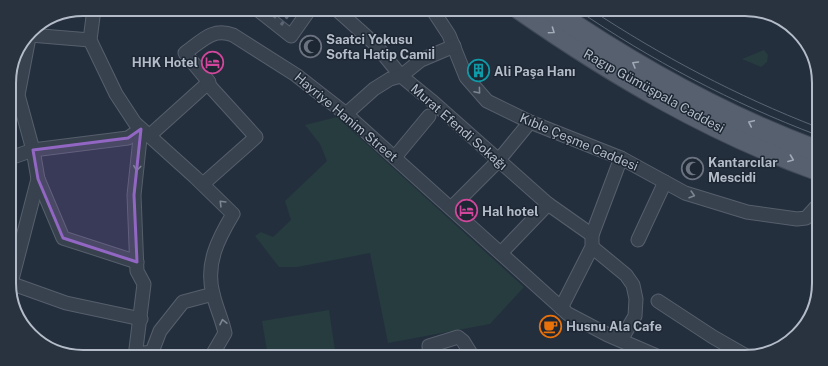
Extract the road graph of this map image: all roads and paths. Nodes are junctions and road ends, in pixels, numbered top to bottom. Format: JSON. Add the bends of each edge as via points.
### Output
{"nodes":[{"id":1,"x":93,"y":16,"type":"edge"},
{"id":2,"x":266,"y":16,"type":"edge"},
{"id":3,"x":305,"y":16,"type":"edge"},
{"id":4,"x":344,"y":16,"type":"edge"},
{"id":5,"x":437,"y":16,"type":"edge"},
{"id":6,"x":530,"y":16,"type":"edge"},
{"id":7,"x":560,"y":16,"type":"edge"},
{"id":8,"x":38,"y":34,"type":"edge"},
{"id":9,"x":90,"y":40,"type":"junction"},
{"id":10,"x":454,"y":46,"type":"junction"},
{"id":11,"x":18,"y":65,"type":"edge"},
{"id":12,"x":401,"y":76,"type":"junction"},
{"id":13,"x":16,"y":81,"type":"edge"},
{"id":14,"x":207,"y":83,"type":"junction"},
{"id":15,"x":16,"y":100,"type":"edge"},
{"id":16,"x":346,"y":114,"type":"junction"},
{"id":17,"x":429,"y":116,"type":"dead end"},
{"id":18,"x":530,"y":122,"type":"junction"},
{"id":19,"x":145,"y":133,"type":"junction"},
{"id":20,"x":34,"y":150,"type":"junction"},
{"id":21,"x":16,"y":156,"type":"edge"},
{"id":22,"x":395,"y":157,"type":"junction"},
{"id":23,"x":621,"y":158,"type":"junction"},
{"id":24,"x":812,"y":159,"type":"edge"},
{"id":25,"x":498,"y":161,"type":"junction"},
{"id":26,"x":812,"y":161,"type":"edge"},
{"id":27,"x":38,"y":179,"type":"junction"},
{"id":28,"x":665,"y":182,"type":"junction"},
{"id":29,"x":203,"y":184,"type":"junction"},
{"id":30,"x":548,"y":204,"type":"junction"},
{"id":31,"x":451,"y":208,"type":"junction"},
{"id":32,"x":812,"y":211,"type":"edge"},
{"id":33,"x":638,"y":240,"type":"dead end"},
{"id":34,"x":592,"y":241,"type":"junction"},
{"id":35,"x":501,"y":253,"type":"junction"},
{"id":36,"x":137,"y":262,"type":"junction"},
{"id":37,"x":16,"y":264,"type":"edge"},
{"id":38,"x":16,"y":285,"type":"edge"},
{"id":39,"x":213,"y":294,"type":"junction"},
{"id":40,"x":658,"y":301,"type":"dead end"},
{"id":41,"x":561,"y":308,"type":"junction"},
{"id":42,"x":141,"y":319,"type":"junction"},
{"id":43,"x":621,"y":340,"type":"junction"},
{"id":44,"x":136,"y":350,"type":"edge"},
{"id":45,"x":153,"y":350,"type":"edge"},
{"id":46,"x":215,"y":350,"type":"edge"},
{"id":47,"x":429,"y":350,"type":"edge"},
{"id":48,"x":469,"y":350,"type":"edge"},
{"id":49,"x":643,"y":350,"type":"edge"},
{"id":50,"x":736,"y":350,"type":"edge"}],
"edges":[{"from":1,"to":9,"type":"street"},
{"from":2,"to":3,"type":"street","via":[[291,36]]},
{"from":4,"to":12,"type":"street","name":"Murat Efendi Sokağı","via":[[375,44]]},
{"from":5,"to":10,"type":"street","name":"Kıble Çeşme Caddesi"},
{"from":6,"to":26,"type":"main road","name":"Ragıp Gümüşpala Caddesi","one_way":true,"via":[[596,60],[711,124]]},
{"from":24,"to":7,"type":"main road","name":"Ragıp Gümüşpala Caddesi","one_way":true,"via":[[780,136],[688,93],[599,42]]},
{"from":8,"to":9,"type":"street"},
{"from":9,"to":19,"type":"street","via":[[116,94]]},
{"from":10,"to":12,"type":"street","via":[[421,60]]},
{"from":10,"to":18,"type":"street","name":"Kıble Çeşme Caddesi","one_way":true,"via":[[466,77],[487,101]]},
{"from":11,"to":13,"type":"street"},
{"from":12,"to":16,"type":"street","via":[[390,79],[374,89]]},
{"from":12,"to":25,"type":"street","name":"Murat Efendi Sokağı","via":[[434,102]]},
{"from":14,"to":16,"type":"street","name":"Hayriye Hanim Street","via":[[209,82],[185,53],[211,35],[224,32],[233,35],[296,75]]},
{"from":14,"to":19,"type":"street"},
{"from":14,"to":29,"type":"street","via":[[256,137]]},
{"from":15,"to":20,"type":"street"},
{"from":16,"to":22,"type":"street","name":"Hayriye Hanim Street"},
{"from":17,"to":22,"type":"street"},
{"from":18,"to":23,"type":"street","name":"Kıble Çeşme Caddesi"},
{"from":18,"to":25,"type":"street"},
{"from":19,"to":20,"type":"street","via":[[128,138]]},
{"from":19,"to":29,"type":"street"},
{"from":19,"to":36,"type":"street","one_way":true,"via":[[134,195]]},
{"from":20,"to":21,"type":"street"},
{"from":20,"to":27,"type":"street"},
{"from":22,"to":31,"type":"street","name":"Hayriye Hanim Street"},
{"from":23,"to":28,"type":"street","name":"Kıble Çeşme Caddesi"},
{"from":23,"to":34,"type":"street"},
{"from":25,"to":30,"type":"street","name":"Murat Efendi Sokağı"},
{"from":25,"to":31,"type":"street"},
{"from":27,"to":36,"type":"street","via":[[63,238]]},
{"from":27,"to":37,"type":"street"},
{"from":28,"to":32,"type":"street","name":"Kıble Çeşme Caddesi","one_way":true,"via":[[685,193],[746,212],[797,219],[806,218]]},
{"from":28,"to":33,"type":"street"},
{"from":39,"to":29,"type":"street","one_way":true,"via":[[210,275],[214,250],[233,214]]},
{"from":30,"to":34,"type":"street","name":"Murat Efendi Sokağı"},
{"from":30,"to":35,"type":"street"},
{"from":31,"to":35,"type":"street","name":"Hayriye Hanim Street"},
{"from":34,"to":41,"type":"street"},
{"from":34,"to":43,"type":"street","name":"Murat Efendi Sokağı","via":[[633,285],[636,299],[635,316]]},
{"from":35,"to":41,"type":"street","name":"Hayriye Hanim Street"},
{"from":36,"to":42,"type":"street","via":[[137,271],[144,284]]},
{"from":38,"to":42,"type":"street","via":[[66,303]]},
{"from":39,"to":45,"type":"street","via":[[183,302],[160,331]]},
{"from":46,"to":39,"type":"street","one_way":true,"via":[[225,333]]},
{"from":40,"to":50,"type":"street"},
{"from":41,"to":43,"type":"street","name":"Hayriye Hanim Street"},
{"from":42,"to":44,"type":"street"},
{"from":43,"to":49,"type":"street","name":"Hayriye Hanim Street"},
{"from":47,"to":48,"type":"street","via":[[429,346],[458,337]]}]}
